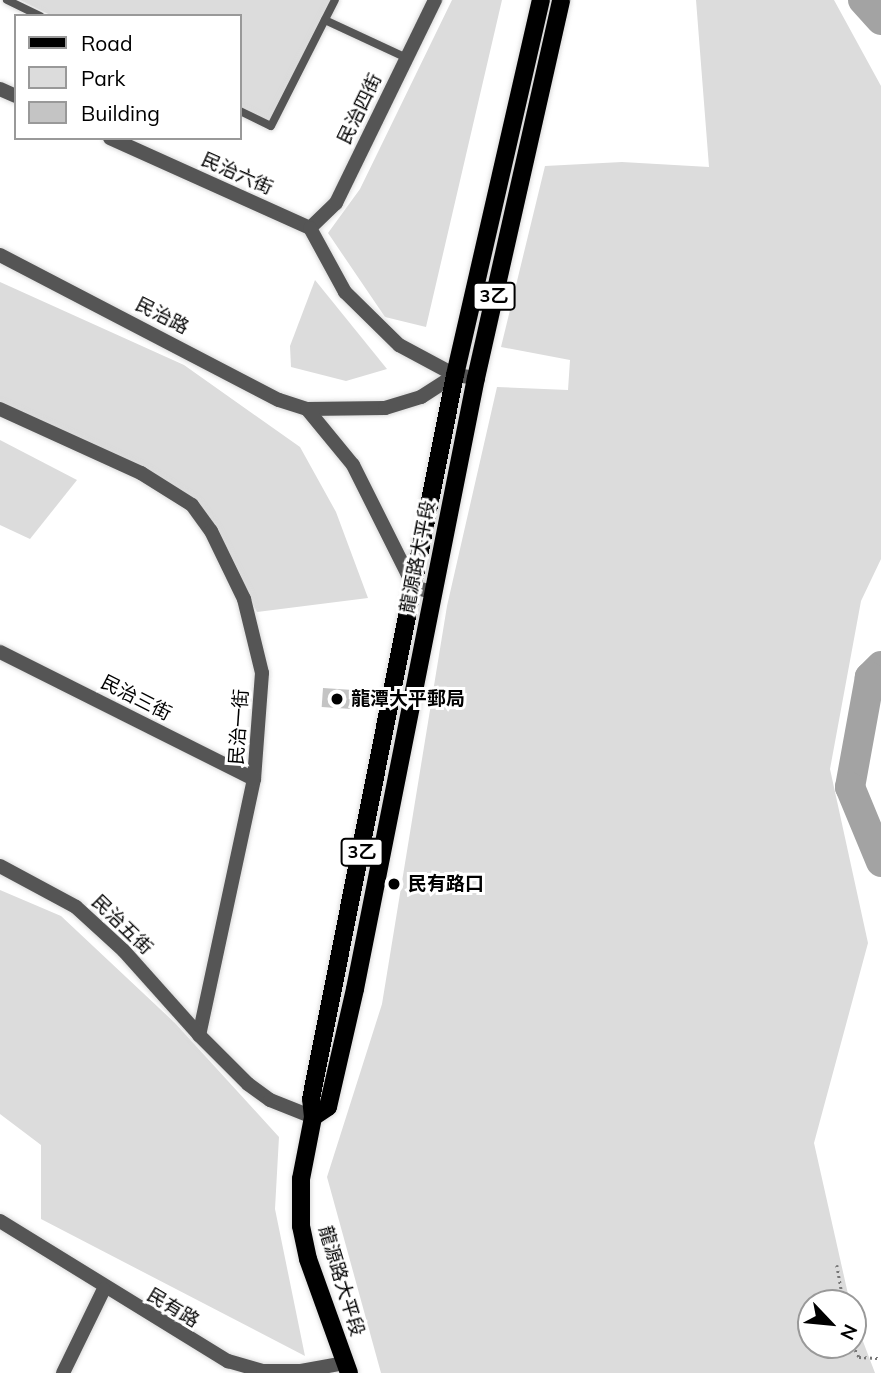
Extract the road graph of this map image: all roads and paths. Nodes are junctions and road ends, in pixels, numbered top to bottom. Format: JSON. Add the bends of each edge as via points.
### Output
{"nodes":[{"id":1,"x":7,"y":0,"type":"edge"},
{"id":2,"x":335,"y":0,"type":"edge"},
{"id":3,"x":435,"y":0,"type":"edge"},
{"id":4,"x":541,"y":0,"type":"edge"},
{"id":5,"x":561,"y":0,"type":"edge"},
{"id":6,"x":36,"y":14,"type":"edge"},
{"id":7,"x":325,"y":20,"type":"junction"},
{"id":8,"x":407,"y":58,"type":"junction"},
{"id":9,"x":242,"y":112,"type":"edge"},
{"id":10,"x":114,"y":140,"type":"edge"},
{"id":11,"x":310,"y":228,"type":"junction"},
{"id":12,"x":0,"y":255,"type":"edge"},
{"id":13,"x":456,"y":374,"type":"junction"},
{"id":14,"x":475,"y":378,"type":"junction"},
{"id":15,"x":0,"y":409,"type":"edge"},
{"id":16,"x":307,"y":409,"type":"junction"},
{"id":17,"x":414,"y":587,"type":"junction"},
{"id":18,"x":432,"y":592,"type":"junction"},
{"id":19,"x":0,"y":652,"type":"edge"},
{"id":20,"x":254,"y":779,"type":"junction"},
{"id":21,"x":0,"y":866,"type":"edge"},
{"id":22,"x":199,"y":1035,"type":"junction"},
{"id":23,"x":313,"y":1117,"type":"junction"},
{"id":24,"x":0,"y":1221,"type":"edge"},
{"id":25,"x":837,"y":1265,"type":"dead end"},
{"id":26,"x":104,"y":1289,"type":"junction"},
{"id":27,"x":841,"y":1289,"type":"edge"},
{"id":28,"x":347,"y":1368,"type":"edge"},
{"id":29,"x":63,"y":1373,"type":"edge"}],
"edges":[{"from":1,"to":6,"type":"lane"},
{"from":2,"to":7,"type":"lane"},
{"from":3,"to":8,"type":"street","name":"民治四街"},
{"from":4,"to":13,"type":"main road","name":"龍源路大平段","number":"3乙"},
{"from":5,"to":14,"type":"main road","name":"龍源路大平段","number":"3乙"},
{"from":7,"to":8,"type":"lane"},
{"from":7,"to":9,"type":"lane","via":[[271,126]]},
{"from":8,"to":11,"type":"street","name":"民治四街","via":[[336,203]]},
{"from":10,"to":11,"type":"street","name":"民治六街"},
{"from":11,"to":13,"type":"street","via":[[345,292],[399,345]]},
{"from":12,"to":16,"type":"street","name":"民治路","via":[[279,400]]},
{"from":13,"to":14,"type":"street"},
{"from":13,"to":16,"type":"street","via":[[421,397],[385,408]]},
{"from":13,"to":17,"type":"main road","name":"龍源路大平段","number":"3乙"},
{"from":14,"to":18,"type":"main road","name":"龍源路大平段","number":"3乙"},
{"from":15,"to":20,"type":"street","name":"民治一街","via":[[141,473],[192,505],[211,531],[244,600],[262,673]]},
{"from":16,"to":17,"type":"street","via":[[353,465]]},
{"from":17,"to":18,"type":"street"},
{"from":17,"to":23,"type":"main road","name":"龍源路大平段","number":"3乙","via":[[311,1099]]},
{"from":18,"to":23,"type":"main road","name":"龍源路大平段","number":"3乙","via":[[352,1002],[328,1107]]},
{"from":19,"to":20,"type":"street","name":"民治三街"},
{"from":20,"to":22,"type":"street","name":"民治一街"},
{"from":21,"to":22,"type":"street","name":"民治五街","via":[[76,907],[124,951]]},
{"from":22,"to":23,"type":"street","via":[[270,1100]]},
{"from":23,"to":28,"type":"main road","name":"龍源路大平段","number":"3乙","via":[[301,1179],[301,1226]]},
{"from":24,"to":26,"type":"street","name":"民有路"},
{"from":25,"to":27,"type":"path"},
{"from":26,"to":28,"type":"street","name":"民有路","via":[[228,1361],[263,1371]]},
{"from":26,"to":29,"type":"street"}]}
